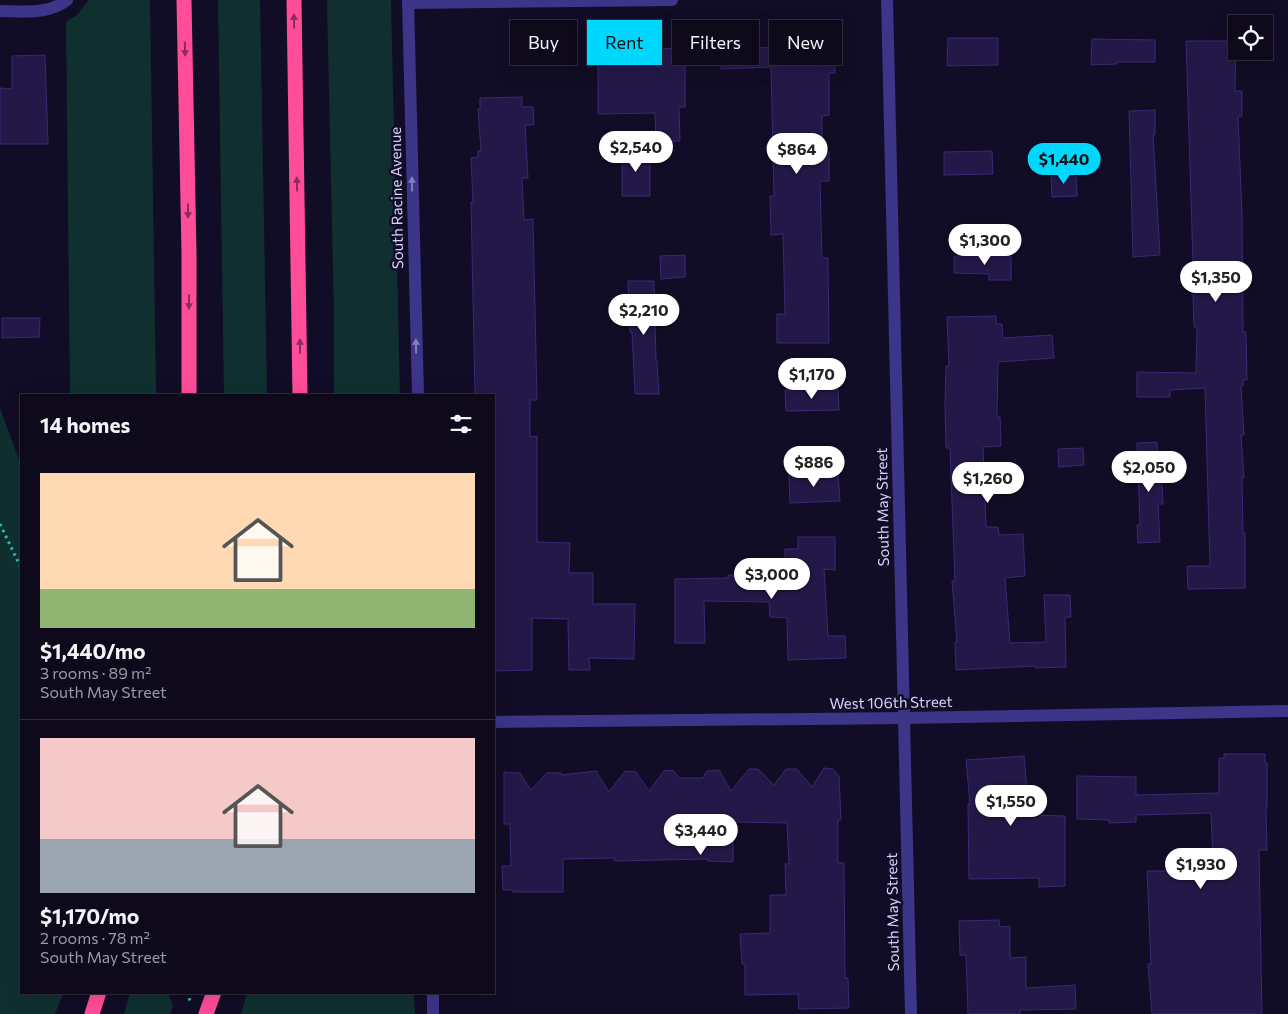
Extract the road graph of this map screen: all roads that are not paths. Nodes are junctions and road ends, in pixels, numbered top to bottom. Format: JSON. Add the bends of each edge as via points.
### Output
{"nodes":[{"id":1,"x":67,"y":0,"type":"edge"},
{"id":2,"x":184,"y":0,"type":"edge"},
{"id":3,"x":294,"y":0,"type":"edge"},
{"id":4,"x":672,"y":0,"type":"edge"},
{"id":5,"x":887,"y":0,"type":"edge"},
{"id":6,"x":408,"y":2,"type":"edge"},
{"id":7,"x":0,"y":11,"type":"edge"},
{"id":8,"x":189,"y":394,"type":"edge"},
{"id":9,"x":300,"y":394,"type":"edge"},
{"id":10,"x":418,"y":394,"type":"edge"},
{"id":11,"x":1288,"y":711,"type":"edge"},
{"id":12,"x":903,"y":718,"type":"junction"},
{"id":13,"x":495,"y":722,"type":"edge"},
{"id":14,"x":98,"y":994,"type":"edge"},
{"id":15,"x":213,"y":994,"type":"edge"},
{"id":16,"x":433,"y":994,"type":"edge"},
{"id":17,"x":92,"y":1014,"type":"edge"},
{"id":18,"x":206,"y":1014,"type":"edge"},
{"id":19,"x":433,"y":1014,"type":"edge"},
{"id":20,"x":911,"y":1014,"type":"edge"}],
"edges":[{"from":1,"to":7,"type":"street","via":[[58,7],[42,10]]},
{"from":2,"to":8,"type":"highway","one_way":true},
{"from":9,"to":3,"type":"highway","one_way":true},
{"from":4,"to":6,"type":"street"},
{"from":5,"to":12,"type":"street","name":"South May Street"},
{"from":10,"to":6,"type":"street","name":"South Racine Avenue","one_way":true},
{"from":11,"to":12,"type":"street","name":"West 106th Street"},
{"from":12,"to":13,"type":"street","name":"West 106th Street"},
{"from":12,"to":20,"type":"street","name":"South May Street"},
{"from":14,"to":17,"type":"highway"},
{"from":15,"to":18,"type":"highway"},
{"from":16,"to":19,"type":"street"}]}
